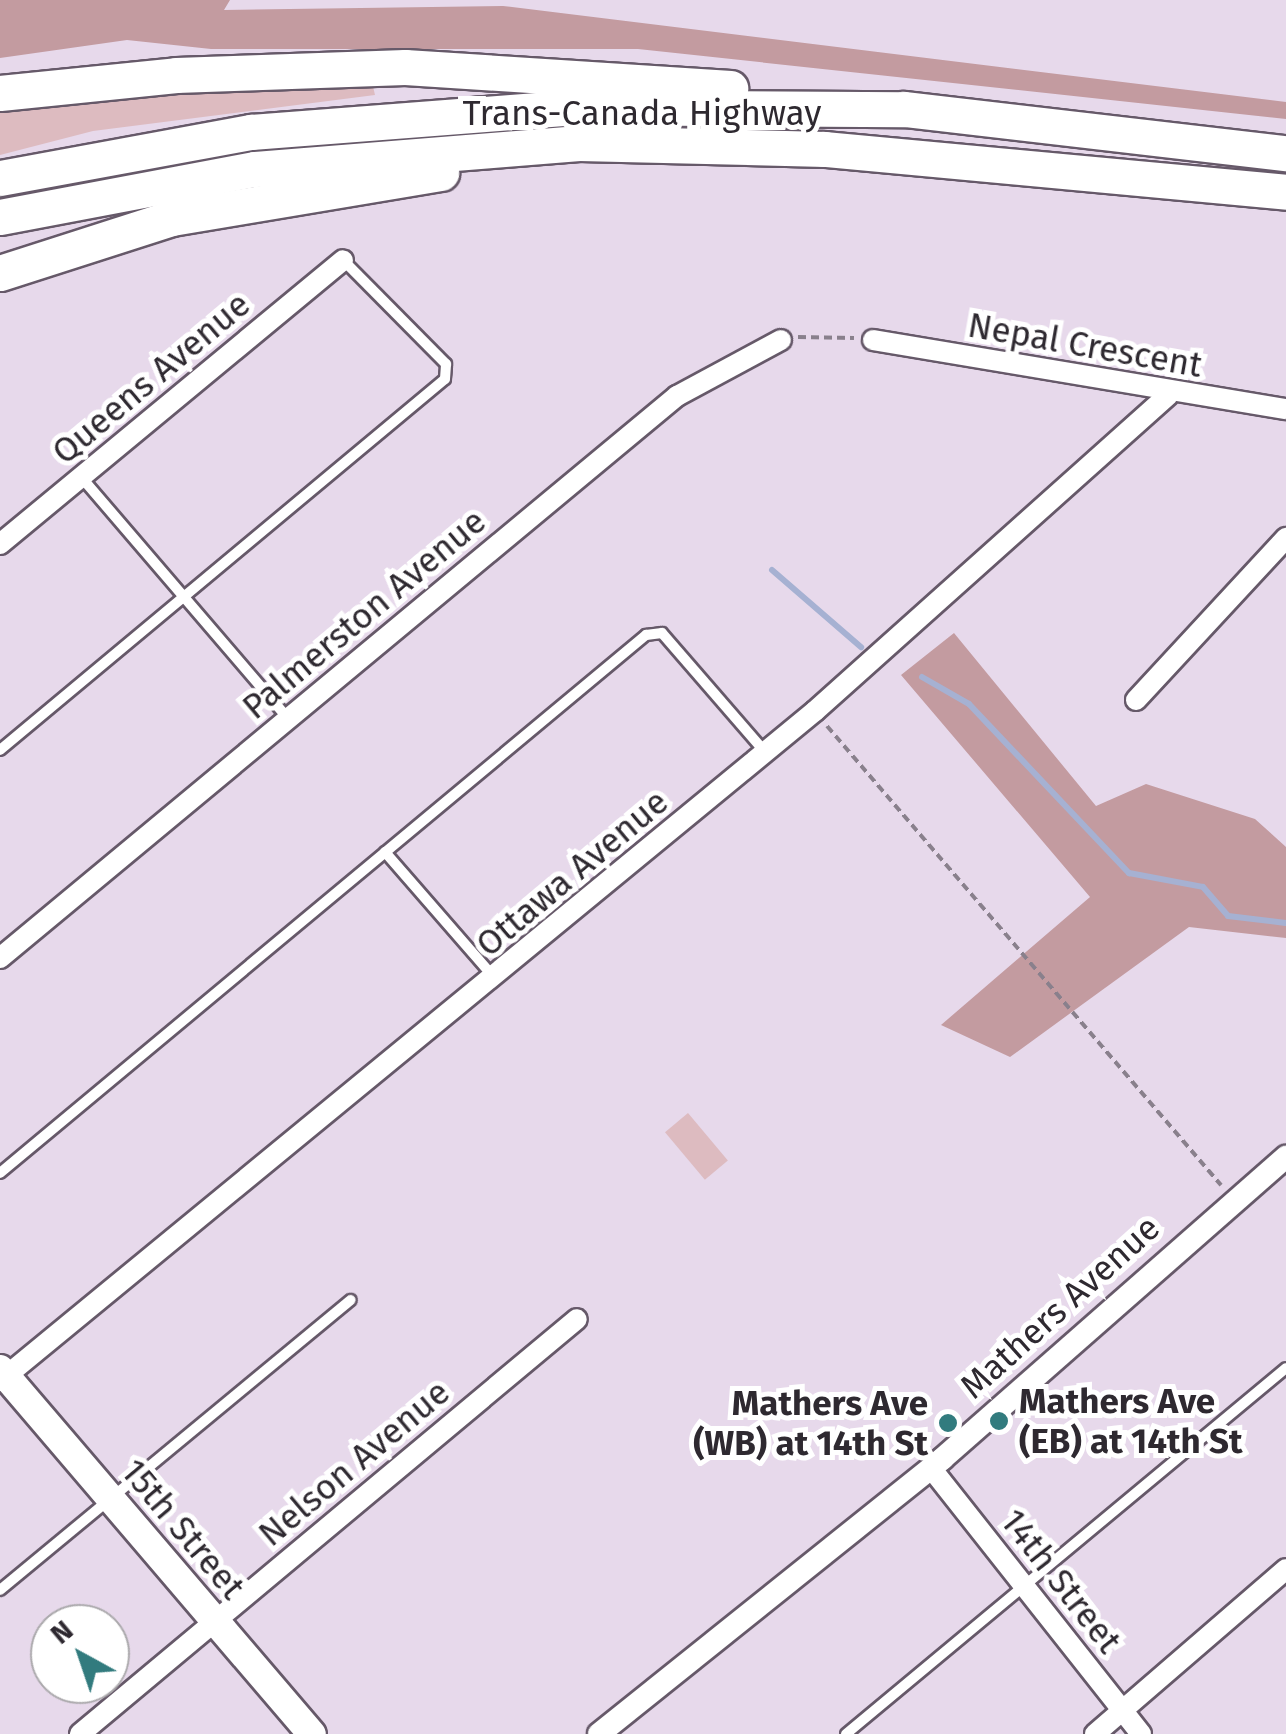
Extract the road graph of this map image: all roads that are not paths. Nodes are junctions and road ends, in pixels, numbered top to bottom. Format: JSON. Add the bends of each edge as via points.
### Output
{"nodes":[{"id":1,"x":10,"y":91,"type":"edge"},
{"id":2,"x":904,"y":109,"type":"junction"},
{"id":3,"x":1286,"y":153,"type":"edge"},
{"id":4,"x":992,"y":163,"type":"junction"},
{"id":5,"x":0,"y":178,"type":"edge"},
{"id":6,"x":1286,"y":192,"type":"edge"},
{"id":7,"x":0,"y":216,"type":"edge"},
{"id":8,"x":343,"y":260,"type":"joint"},
{"id":9,"x":0,"y":273,"type":"edge"},
{"id":10,"x":781,"y":340,"type":"road end"},
{"id":11,"x":873,"y":340,"type":"road end"},
{"id":12,"x":1168,"y":395,"type":"junction"},
{"id":13,"x":1286,"y":409,"type":"edge"},
{"id":14,"x":82,"y":478,"type":"junction"},
{"id":15,"x":1286,"y":538,"type":"edge"},
{"id":16,"x":0,"y":544,"type":"edge"},
{"id":17,"x":185,"y":598,"type":"junction"},
{"id":18,"x":1136,"y":700,"type":"dead end"},
{"id":19,"x":289,"y":718,"type":"junction"},
{"id":20,"x":0,"y":750,"type":"edge"},
{"id":21,"x":766,"y":752,"type":"junction"},
{"id":22,"x":386,"y":852,"type":"junction"},
{"id":23,"x":0,"y":958,"type":"edge"},
{"id":24,"x":496,"y":980,"type":"junction"},
{"id":25,"x":1286,"y":1157,"type":"edge"},
{"id":26,"x":0,"y":1173,"type":"edge"},
{"id":27,"x":351,"y":1300,"type":"dead end"},
{"id":28,"x":578,"y":1318,"type":"dead end"},
{"id":29,"x":1286,"y":1368,"type":"edge"},
{"id":30,"x":2,"y":1375,"type":"edge"},
{"id":31,"x":931,"y":1468,"type":"junction"},
{"id":32,"x":110,"y":1500,"type":"junction"},
{"id":33,"x":1286,"y":1569,"type":"edge"},
{"id":34,"x":1024,"y":1588,"type":"junction"},
{"id":35,"x":0,"y":1590,"type":"edge"},
{"id":36,"x":212,"y":1624,"type":"junction"},
{"id":37,"x":1122,"y":1710,"type":"junction"},
{"id":38,"x":80,"y":1734,"type":"edge"},
{"id":39,"x":312,"y":1734,"type":"edge"},
{"id":40,"x":599,"y":1734,"type":"edge"},
{"id":41,"x":846,"y":1734,"type":"edge"},
{"id":42,"x":1095,"y":1734,"type":"edge"},
{"id":43,"x":1141,"y":1734,"type":"edge"}],
"edges":[{"from":1,"to":2,"type":"highway","via":[[255,70],[474,68]]},
{"from":2,"to":3,"type":"highway","name":"Trans-Canada Highway"},
{"from":2,"to":5,"type":"highway","name":"Trans-Canada Highway","via":[[410,115],[216,137]]},
{"from":4,"to":6,"type":"highway","name":"Trans-Canada Highway"},
{"from":4,"to":7,"type":"highway","name":"Trans-Canada Highway","via":[[746,146],[499,146],[254,168]]},
{"from":4,"to":9,"type":"highway","via":[[575,163],[432,174],[170,218]]},
{"from":8,"to":14,"type":"street","name":"Queens Avenue"},
{"from":8,"to":17,"type":"lane","via":[[446,364],[446,380]]},
{"from":10,"to":19,"type":"street","name":"Palmerston Avenue","via":[[677,396]]},
{"from":11,"to":12,"type":"street","name":"Nepal Crescent"},
{"from":12,"to":13,"type":"street","name":"Nepal Crescent"},
{"from":12,"to":21,"type":"street","name":"Ottawa Avenue"},
{"from":14,"to":16,"type":"street","name":"Queens Avenue"},
{"from":14,"to":17,"type":"lane"},
{"from":15,"to":18,"type":"street"},
{"from":17,"to":19,"type":"lane"},
{"from":17,"to":20,"type":"lane"},
{"from":19,"to":23,"type":"street","name":"Palmerston Avenue"},
{"from":21,"to":22,"type":"lane","via":[[662,633],[646,635]]},
{"from":21,"to":24,"type":"street","name":"Ottawa Avenue"},
{"from":22,"to":24,"type":"lane"},
{"from":22,"to":26,"type":"lane"},
{"from":24,"to":30,"type":"street","name":"Ottawa Avenue"},
{"from":25,"to":31,"type":"street","name":"Mathers Avenue"},
{"from":27,"to":32,"type":"lane"},
{"from":28,"to":36,"type":"street","name":"Nelson Avenue"},
{"from":29,"to":34,"type":"lane"},
{"from":30,"to":32,"type":"main road","name":"15th Street"},
{"from":31,"to":34,"type":"street","name":"14th Street"},
{"from":31,"to":40,"type":"street","name":"Mathers Avenue"},
{"from":32,"to":35,"type":"lane"},
{"from":32,"to":36,"type":"main road","name":"15th Street"},
{"from":33,"to":37,"type":"street"},
{"from":34,"to":37,"type":"street","name":"14th Street"},
{"from":34,"to":41,"type":"lane"},
{"from":36,"to":38,"type":"street","name":"Nelson Avenue"},
{"from":36,"to":39,"type":"main road","name":"15th Street"},
{"from":37,"to":42,"type":"street"},
{"from":37,"to":43,"type":"street","name":"14th Street"}]}
